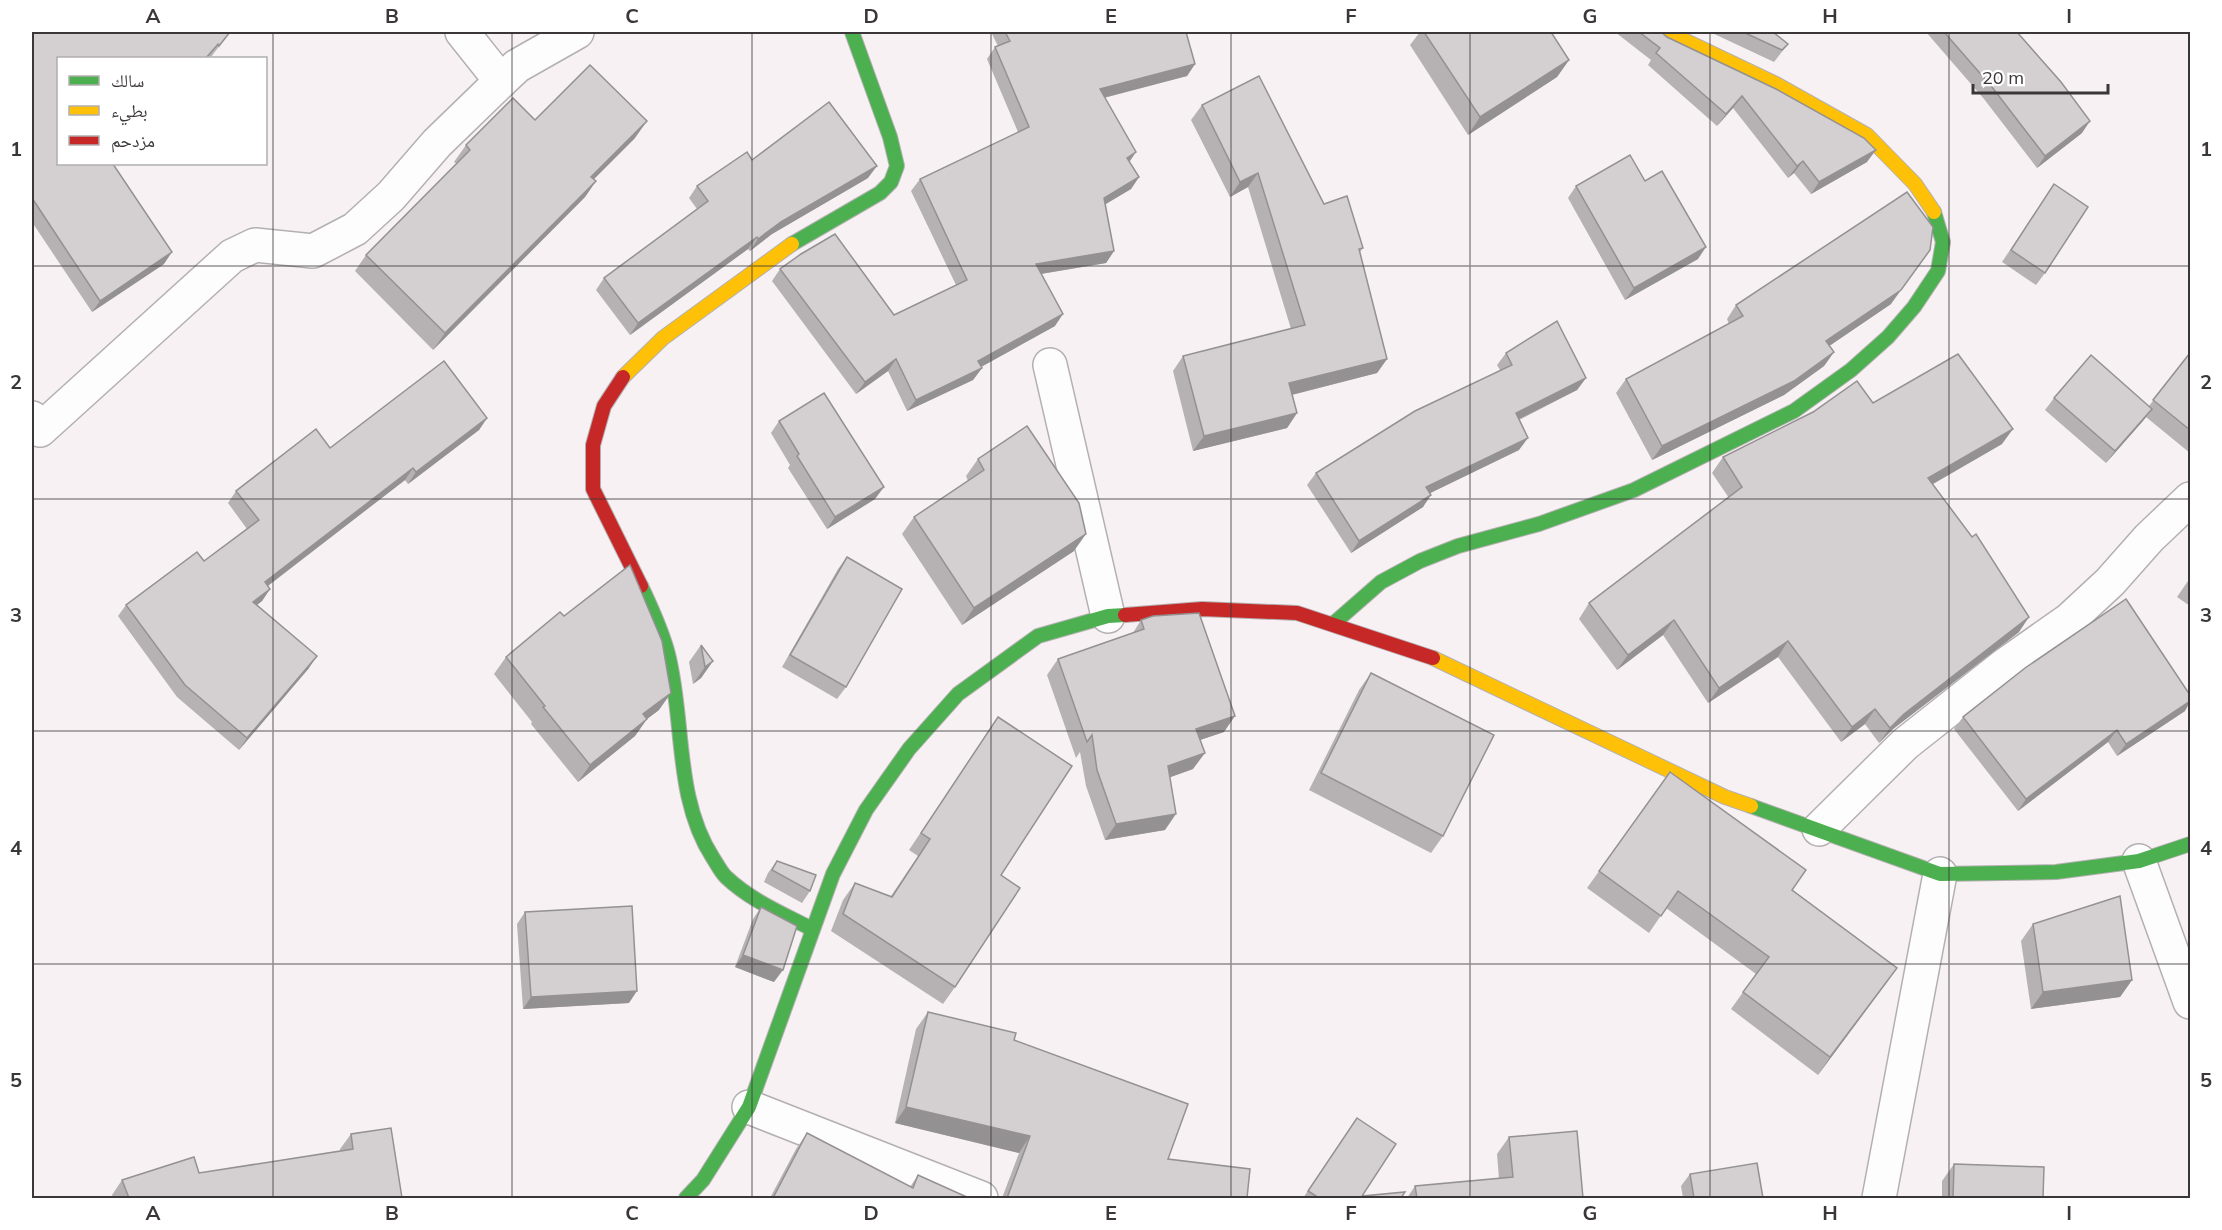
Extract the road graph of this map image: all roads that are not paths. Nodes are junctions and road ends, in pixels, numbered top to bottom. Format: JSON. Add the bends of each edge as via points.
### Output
{"nodes":[{"id":1,"x":462,"y":32,"type":"edge"},
{"id":2,"x":577,"y":32,"type":"edge"},
{"id":3,"x":852,"y":32,"type":"edge"},
{"id":4,"x":1667,"y":32,"type":"edge"},
{"id":5,"x":501,"y":81,"type":"junction"},
{"id":6,"x":1050,"y":365,"type":"dead end"},
{"id":7,"x":32,"y":418,"type":"edge"},
{"id":8,"x":2190,"y":498,"type":"edge"},
{"id":9,"x":1108,"y":616,"type":"junction"},
{"id":10,"x":1333,"y":624,"type":"junction"},
{"id":11,"x":1819,"y":829,"type":"junction"},
{"id":12,"x":2190,"y":844,"type":"edge"},
{"id":13,"x":2139,"y":861,"type":"junction"},
{"id":14,"x":1940,"y":874,"type":"junction"},
{"id":15,"x":812,"y":929,"type":"junction"},
{"id":16,"x":2190,"y":1002,"type":"edge"},
{"id":17,"x":749,"y":1107,"type":"junction"},
{"id":18,"x":686,"y":1198,"type":"edge"},
{"id":19,"x":981,"y":1198,"type":"edge"},
{"id":20,"x":1879,"y":1198,"type":"edge"}],
"edges":[{"from":1,"to":5,"type":"street"},
{"from":2,"to":5,"type":"street","via":[[517,66]]},
{"from":3,"to":15,"type":"street","via":[[890,137],[897,166],[891,182],[880,193],[782,250],[663,338],[627,373],[604,406],[593,446],[593,489],[645,594],[668,653],[685,777],[694,818],[708,850],[725,876],[758,901]]},
{"from":4,"to":10,"type":"street","via":[[1776,84],[1867,135],[1915,183],[1936,215],[1943,242],[1938,271],[1888,337],[1851,370],[1794,411],[1634,490],[1420,561],[1381,582]]},
{"from":5,"to":7,"type":"street","via":[[354,229],[313,250],[255,245],[232,256],[40,430]]},
{"from":6,"to":9,"type":"street"},
{"from":8,"to":11,"type":"street","via":[[2069,620],[2004,665],[1905,744]]},
{"from":9,"to":10,"type":"street","via":[[1202,609],[1262,611],[1297,613]]},
{"from":9,"to":15,"type":"street","via":[[1038,636],[958,694],[909,749],[866,810],[833,874]]},
{"from":10,"to":11,"type":"street","via":[[1425,654],[1725,797]]},
{"from":11,"to":14,"type":"street"},
{"from":12,"to":13,"type":"street"},
{"from":13,"to":14,"type":"street","via":[[2056,872]]},
{"from":13,"to":16,"type":"street"},
{"from":14,"to":20,"type":"street"},
{"from":15,"to":17,"type":"street"},
{"from":17,"to":18,"type":"street","via":[[703,1180]]},
{"from":17,"to":19,"type":"street"}]}
